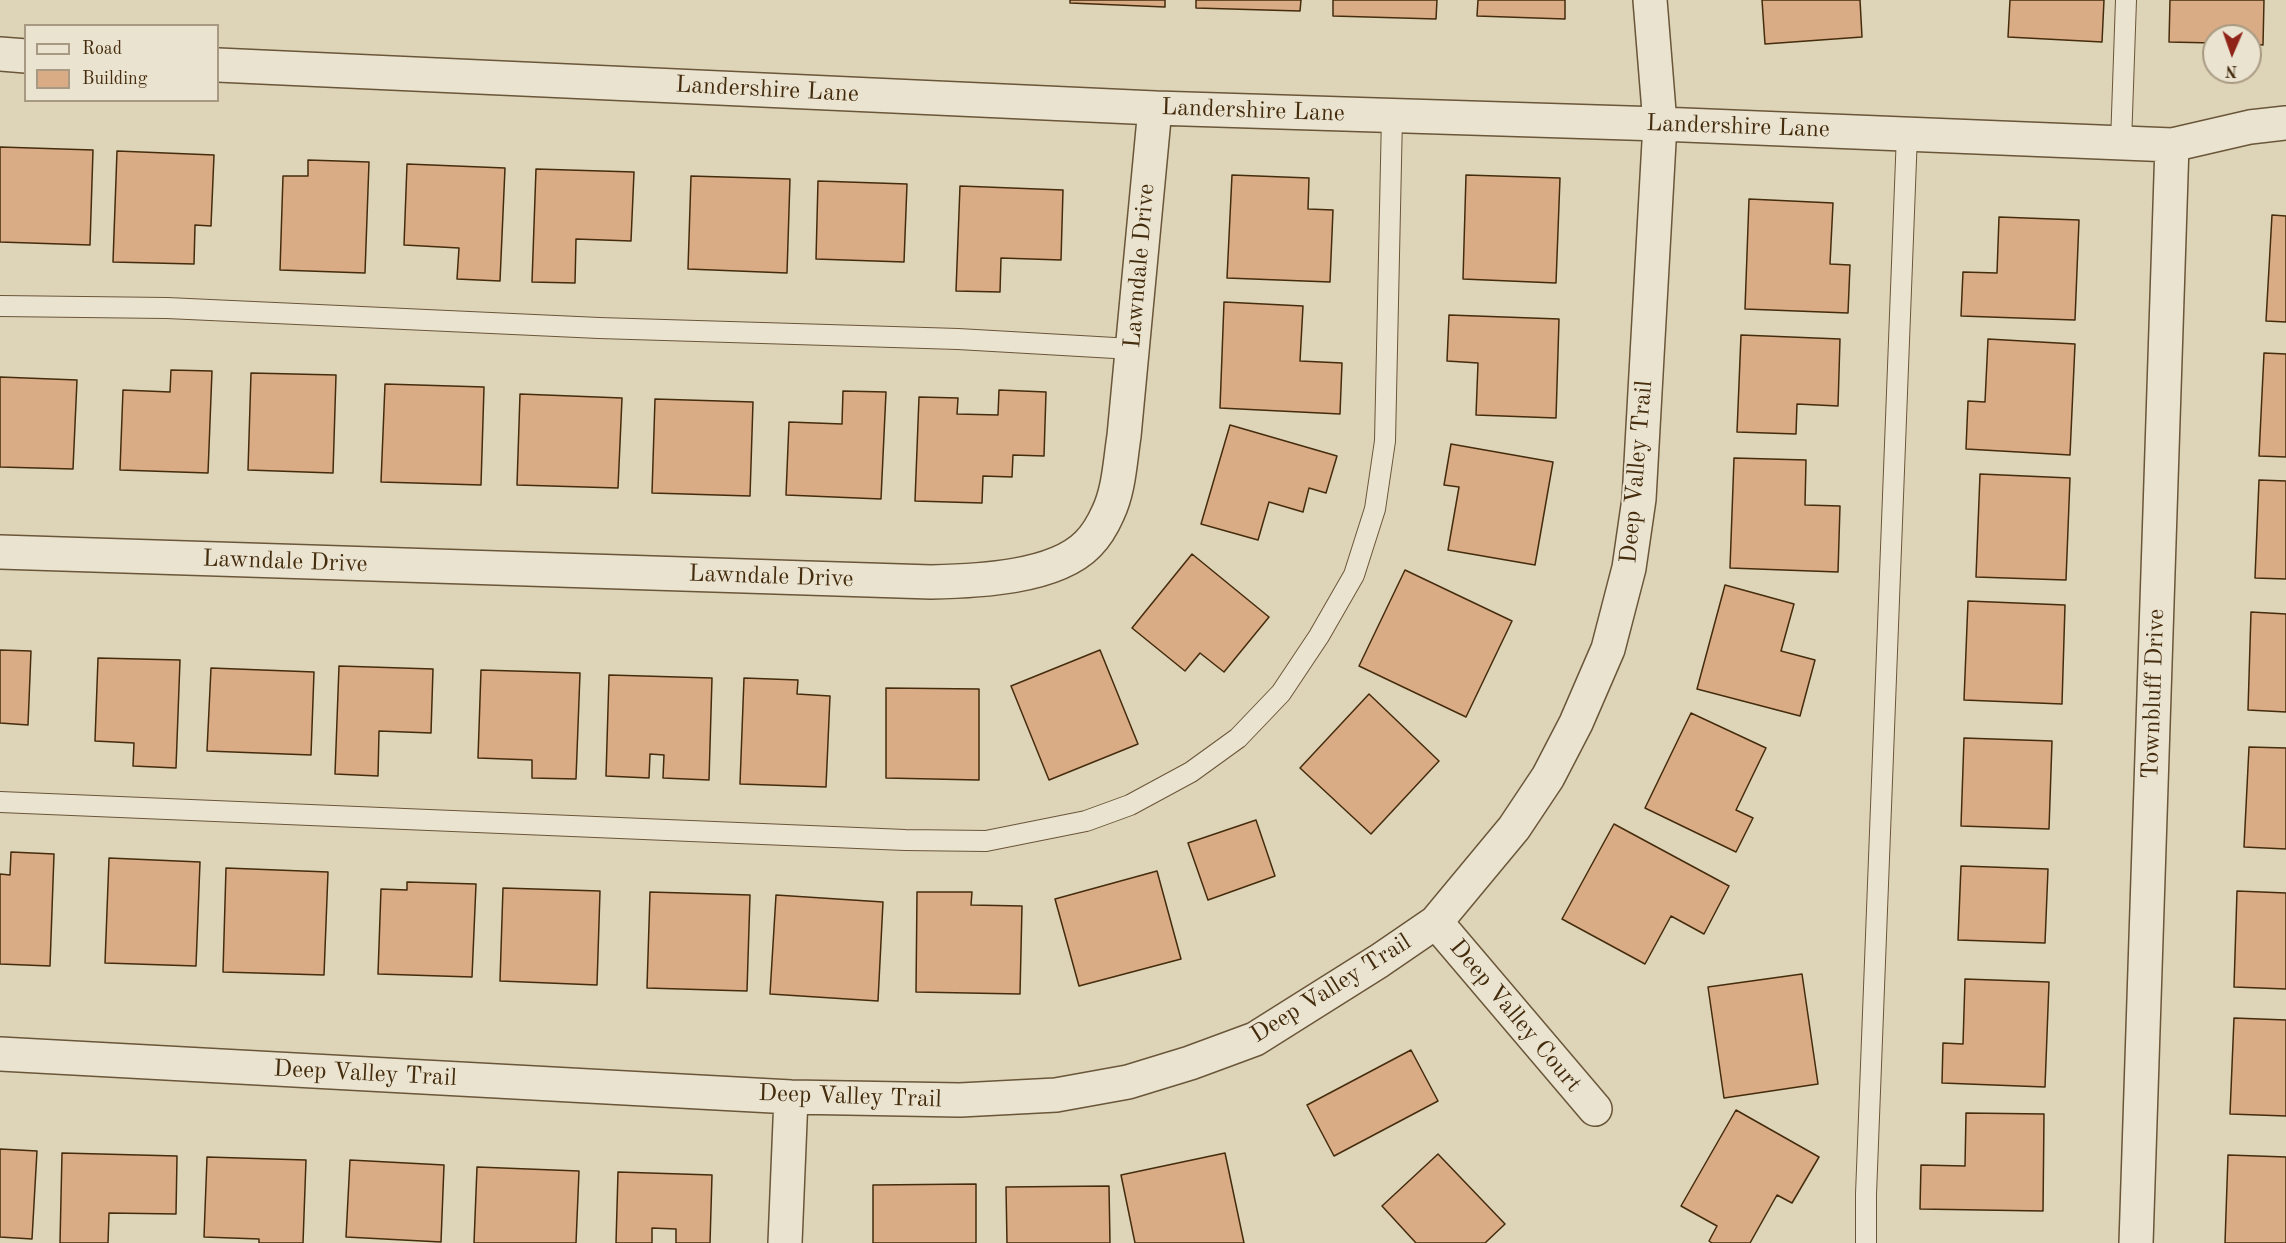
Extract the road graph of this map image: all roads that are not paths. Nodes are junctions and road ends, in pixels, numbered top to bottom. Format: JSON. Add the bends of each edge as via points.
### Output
{"nodes":[{"id":1,"x":1650,"y":0,"type":"edge"},
{"id":2,"x":2126,"y":0,"type":"edge"},
{"id":3,"x":0,"y":54,"type":"edge"},
{"id":4,"x":24,"y":56,"type":"edge"},
{"id":5,"x":219,"y":64,"type":"edge"},
{"id":6,"x":1155,"y":108,"type":"junction"},
{"id":7,"x":1392,"y":116,"type":"junction"},
{"id":8,"x":2286,"y":123,"type":"edge"},
{"id":9,"x":1660,"y":124,"type":"junction"},
{"id":10,"x":1907,"y":134,"type":"junction"},
{"id":11,"x":2121,"y":143,"type":"junction"},
{"id":12,"x":2172,"y":145,"type":"junction"},
{"id":13,"x":0,"y":306,"type":"edge"},
{"id":14,"x":1132,"y":349,"type":"junction"},
{"id":15,"x":0,"y":552,"type":"edge"},
{"id":16,"x":0,"y":802,"type":"edge"},
{"id":17,"x":1436,"y":921,"type":"junction"},
{"id":18,"x":0,"y":1054,"type":"edge"},
{"id":19,"x":790,"y":1097,"type":"junction"},
{"id":20,"x":1594,"y":1110,"type":"dead end"},
{"id":21,"x":785,"y":1243,"type":"edge"},
{"id":22,"x":1866,"y":1243,"type":"edge"},
{"id":23,"x":2136,"y":1243,"type":"edge"}],
"edges":[{"from":1,"to":9,"type":"street","name":"Deep Valley Trail"},
{"from":2,"to":11,"type":"lane"},
{"from":3,"to":4,"type":"street"},
{"from":5,"to":6,"type":"street","name":"Landershire Lane"},
{"from":6,"to":7,"type":"street","name":"Landershire Lane"},
{"from":6,"to":14,"type":"street","name":"Lawndale Drive"},
{"from":7,"to":9,"type":"street","name":"Landershire Lane"},
{"from":7,"to":16,"type":"lane","via":[[1385,441],[1375,508],[1354,575],[1281,693],[1238,738],[1191,772],[1130,805],[1086,821],[986,841]]},
{"from":8,"to":12,"type":"street","name":"Landershire Lane"},
{"from":9,"to":10,"type":"street","name":"Landershire Lane"},
{"from":9,"to":17,"type":"street","name":"Deep Valley Trail","via":[[1639,498],[1629,568],[1608,650],[1548,777],[1514,828]]},
{"from":10,"to":11,"type":"street","name":"Landershire Lane"},
{"from":10,"to":22,"type":"lane"},
{"from":11,"to":12,"type":"street","name":"Landershire Lane"},
{"from":12,"to":23,"type":"street","name":"Townbluff Drive"},
{"from":13,"to":14,"type":"lane","via":[[167,308]]},
{"from":14,"to":15,"type":"street","name":"Lawndale Drive","via":[[1117,484],[1108,513],[1088,544],[1059,564],[1024,573],[976,581],[931,582]]},
{"from":17,"to":19,"type":"street","name":"Deep Valley Trail","via":[[1255,1039],[1128,1082],[1056,1095],[960,1100]]},
{"from":17,"to":20,"type":"street","name":"Deep Valley Court"},
{"from":18,"to":19,"type":"street","name":"Deep Valley Trail"},
{"from":19,"to":21,"type":"street"}]}
